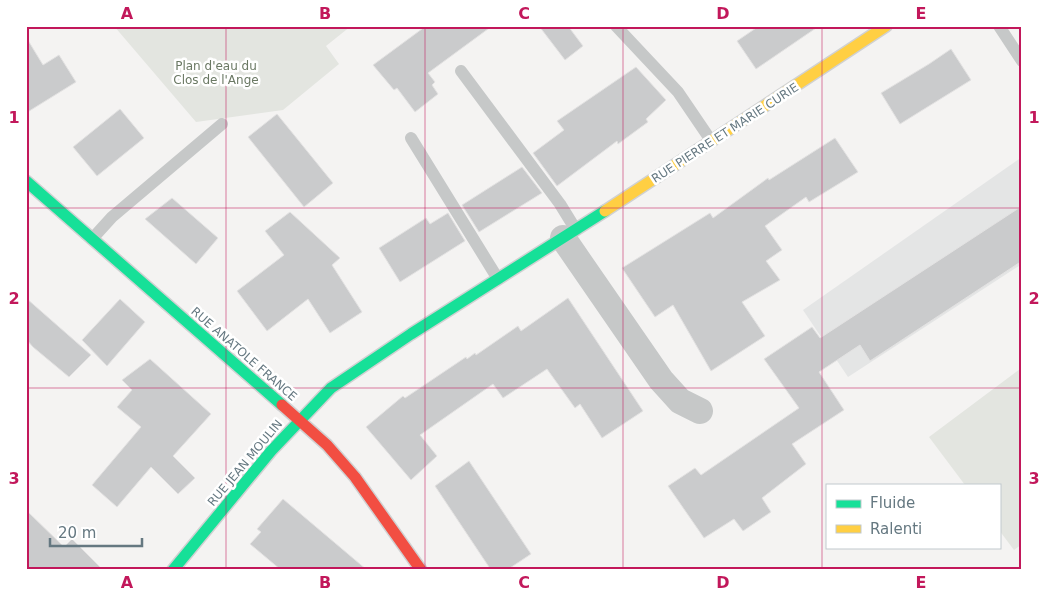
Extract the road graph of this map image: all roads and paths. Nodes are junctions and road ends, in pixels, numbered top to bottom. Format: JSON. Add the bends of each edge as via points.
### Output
{"nodes":[{"id":1,"x":616,"y":26,"type":"edge"},
{"id":2,"x":886,"y":26,"type":"edge"},
{"id":3,"x":999,"y":26,"type":"edge"},
{"id":4,"x":1022,"y":61,"type":"edge"},
{"id":5,"x":461,"y":71,"type":"dead end"},
{"id":6,"x":222,"y":124,"type":"dead end"},
{"id":7,"x":411,"y":138,"type":"dead end"},
{"id":8,"x":712,"y":142,"type":"junction"},
{"id":9,"x":26,"y":181,"type":"edge"},
{"id":10,"x":570,"y":234,"type":"junction"},
{"id":11,"x":92,"y":239,"type":"junction"},
{"id":12,"x":498,"y":279,"type":"junction"},
{"id":13,"x":700,"y":411,"type":"dead end"},
{"id":14,"x":300,"y":420,"type":"junction"},
{"id":15,"x":174,"y":570,"type":"edge"},
{"id":16,"x":421,"y":570,"type":"edge"}],
"edges":[{"from":1,"to":8,"type":"lane","via":[[678,92]]},
{"from":2,"to":8,"type":"street","name":"RUE PIERRE ET MARIE CURIE"},
{"from":3,"to":4,"type":"lane"},
{"from":5,"to":10,"type":"lane","via":[[560,204]]},
{"from":6,"to":11,"type":"lane","via":[[112,216]]},
{"from":7,"to":12,"type":"lane"},
{"from":8,"to":10,"type":"street","name":"RUE PIERRE ET MARIE CURIE"},
{"from":9,"to":11,"type":"street","name":"RUE ANATOLE FRANCE"},
{"from":10,"to":12,"type":"street","name":"RUE PIERRE ET MARIE CURIE"},
{"from":10,"to":13,"type":"street","via":[[661,380],[680,401]]},
{"from":11,"to":14,"type":"street","name":"RUE ANATOLE FRANCE"},
{"from":12,"to":14,"type":"street","name":"RUE PIERRE ET MARIE CURIE","via":[[331,388]]},
{"from":14,"to":15,"type":"street","name":"RUE JEAN MOULIN"},
{"from":14,"to":16,"type":"street","name":"RUE ANATOLE FRANCE","via":[[355,477]]}]}
